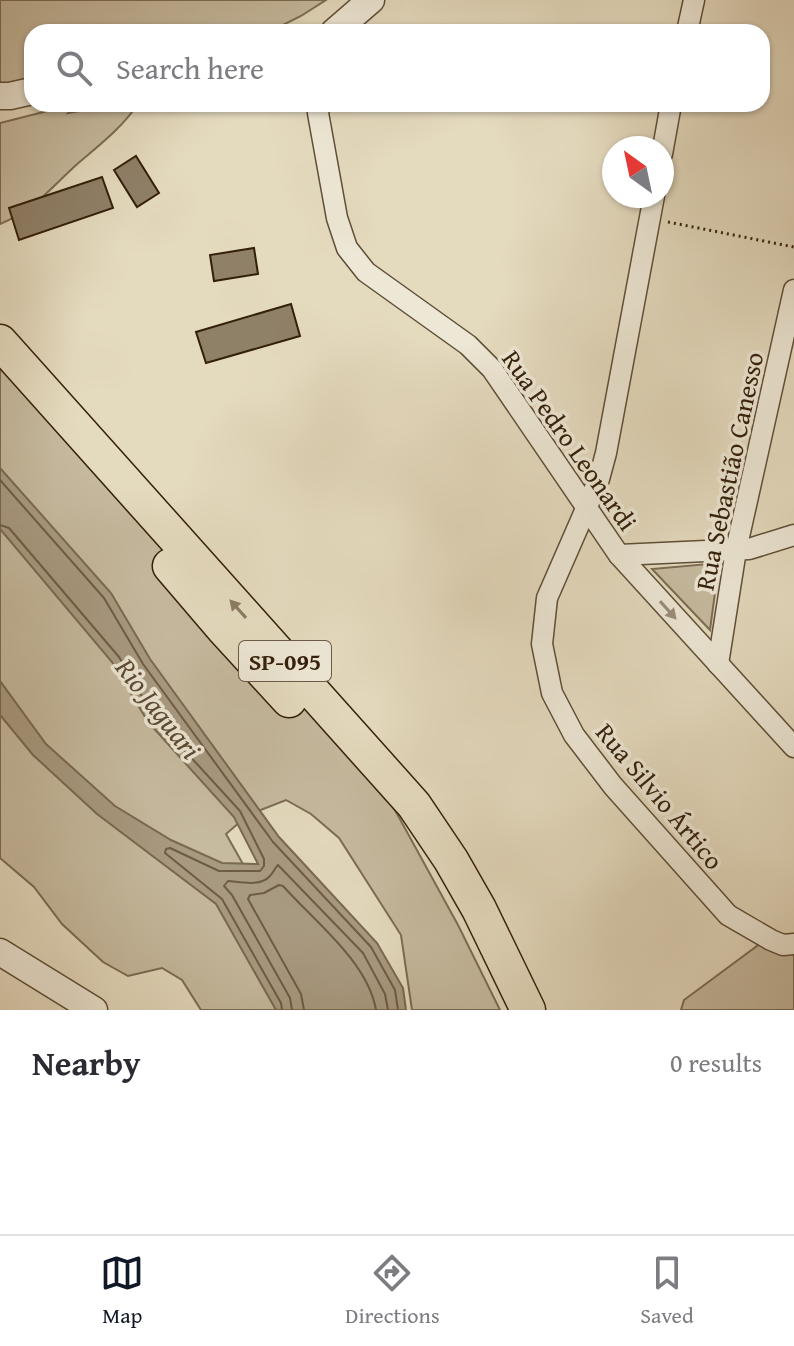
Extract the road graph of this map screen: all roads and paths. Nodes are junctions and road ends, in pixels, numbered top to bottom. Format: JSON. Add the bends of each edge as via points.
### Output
{"nodes":[{"id":1,"x":371,"y":0,"type":"edge"},
{"id":2,"x":694,"y":0,"type":"edge"},
{"id":3,"x":343,"y":24,"type":"edge"},
{"id":4,"x":689,"y":24,"type":"edge"},
{"id":5,"x":24,"y":93,"type":"edge"},
{"id":6,"x":0,"y":96,"type":"edge"},
{"id":7,"x":317,"y":112,"type":"edge"},
{"id":8,"x":670,"y":112,"type":"edge"},
{"id":9,"x":665,"y":136,"type":"edge"},
{"id":10,"x":652,"y":208,"type":"edge"},
{"id":11,"x":650,"y":219,"type":"junction"},
{"id":12,"x":794,"y":247,"type":"edge"},
{"id":13,"x":794,"y":290,"type":"edge"},
{"id":14,"x":0,"y":342,"type":"edge"},
{"id":15,"x":0,"y":369,"type":"edge"},
{"id":16,"x":585,"y":508,"type":"junction"},
{"id":17,"x":794,"y":535,"type":"edge"},
{"id":18,"x":736,"y":550,"type":"junction"},
{"id":19,"x":619,"y":555,"type":"junction"},
{"id":20,"x":718,"y":664,"type":"junction"},
{"id":21,"x":794,"y":747,"type":"edge"},
{"id":22,"x":794,"y":944,"type":"edge"},
{"id":23,"x":0,"y":952,"type":"edge"},
{"id":24,"x":94,"y":1010,"type":"edge"},
{"id":25,"x":505,"y":1010,"type":"edge"},
{"id":26,"x":528,"y":1010,"type":"edge"}],
"edges":[{"from":1,"to":3,"type":"street"},
{"from":2,"to":4,"type":"street"},
{"from":5,"to":6,"type":"street"},
{"from":7,"to":16,"type":"street","name":"Rua Pedro Leonardi","via":[[347,248],[366,272],[468,345],[492,369]]},
{"from":8,"to":9,"type":"street"},
{"from":10,"to":11,"type":"street","name":"Rua Silvio Ártico"},
{"from":11,"to":12,"type":"path"},
{"from":11,"to":16,"type":"street","name":"Rua Silvio Ártico","via":[[606,453]]},
{"from":13,"to":18,"type":"street","name":"Rua Sebastião Canesso"},
{"from":26,"to":14,"type":"main road","number":"SP-095","one_way":true,"via":[[479,909],[414,805]]},
{"from":15,"to":25,"type":"main road","number":"SP-095","via":[[411,838],[458,909]]},
{"from":16,"to":19,"type":"street","name":"Rua Pedro Leonardi"},
{"from":16,"to":22,"type":"street","name":"Rua Silvio Ártico","via":[[547,598],[542,644],[552,693],[574,735],[613,786],[728,915],[771,940]]},
{"from":17,"to":18,"type":"street"},
{"from":18,"to":19,"type":"street"},
{"from":18,"to":20,"type":"street","name":"Rua Sebastião Canesso"},
{"from":19,"to":20,"type":"street","name":"Rua Pedro Leonardi","one_way":true},
{"from":20,"to":21,"type":"street","name":"Rua Pedro Leonardi"},
{"from":23,"to":24,"type":"street"}]}
